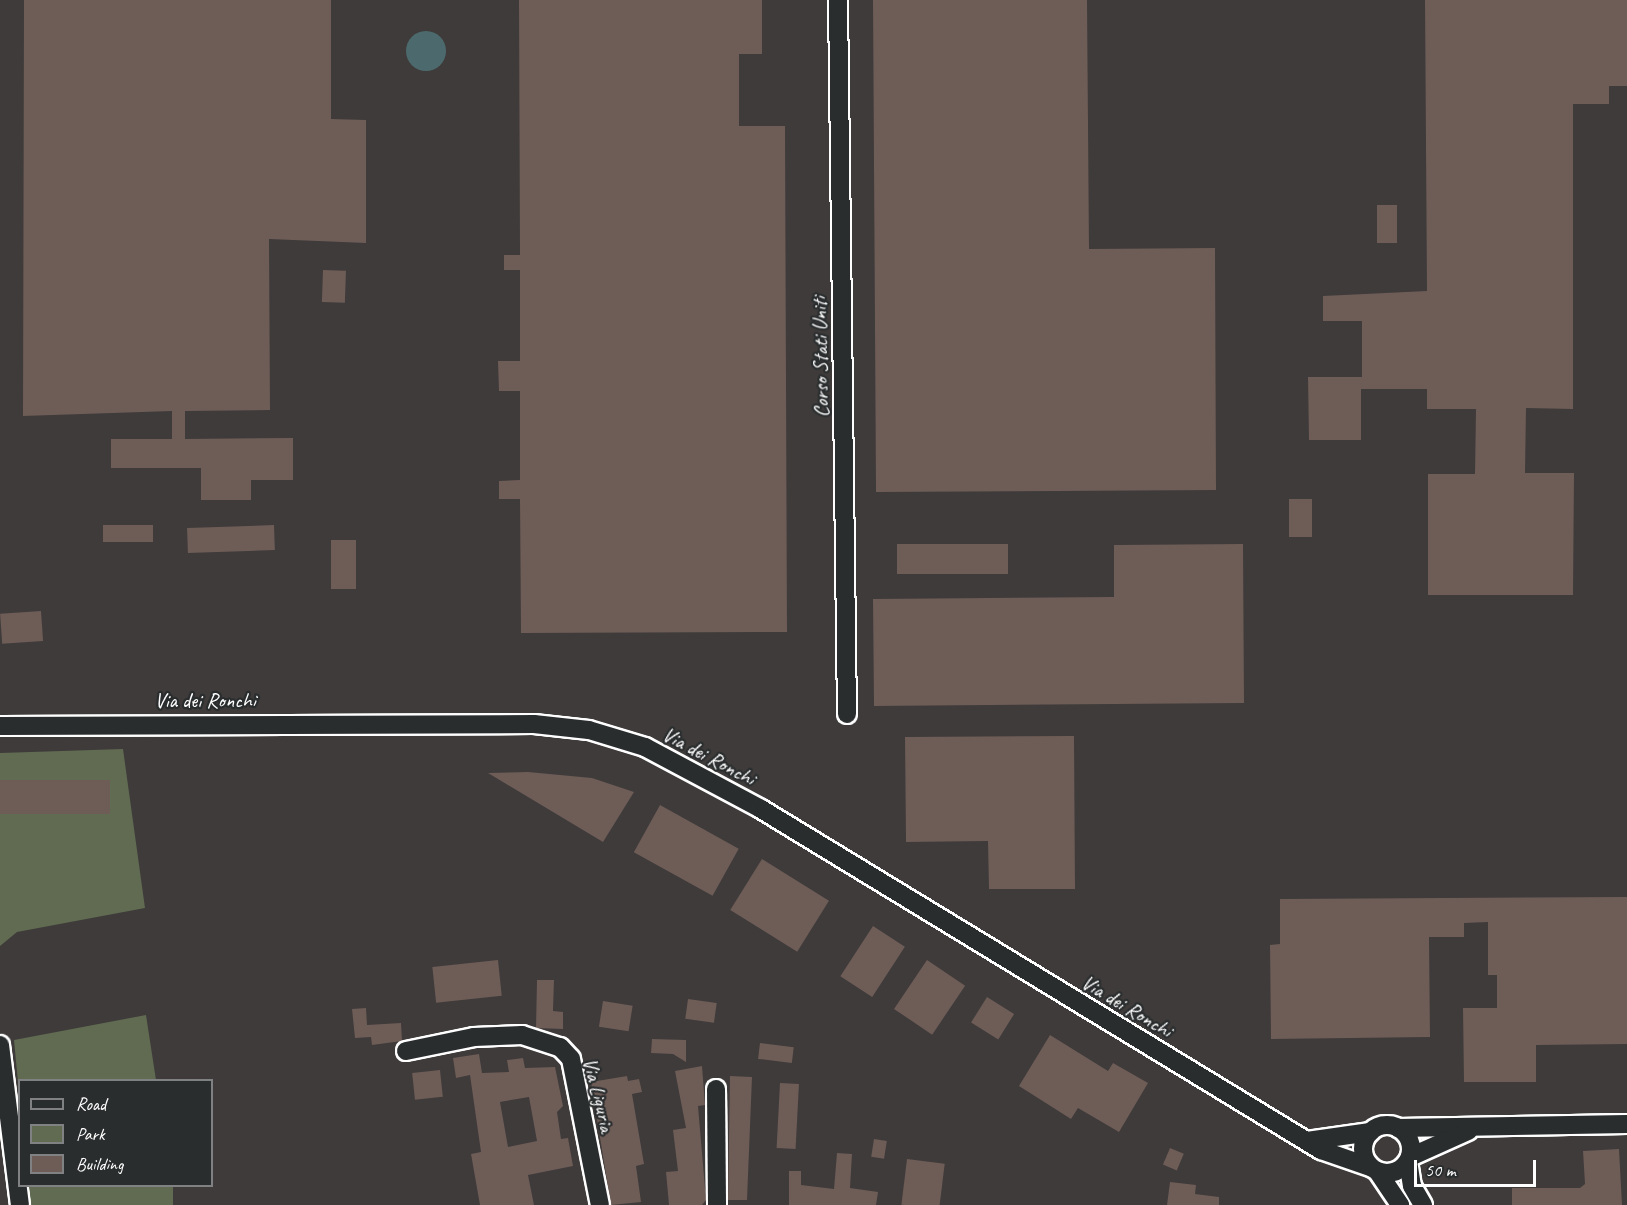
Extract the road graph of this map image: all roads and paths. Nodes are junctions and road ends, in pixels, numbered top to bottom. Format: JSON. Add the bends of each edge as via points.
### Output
{"nodes":[{"id":1,"x":838,"y":0,"type":"edge"},
{"id":2,"x":847,"y":714,"type":"dead end"},
{"id":3,"x":0,"y":726,"type":"edge"},
{"id":4,"x":0,"y":1045,"type":"edge"},
{"id":5,"x":406,"y":1051,"type":"dead end"},
{"id":6,"x":716,"y":1089,"type":"dead end"},
{"id":7,"x":1627,"y":1124,"type":"edge"},
{"id":8,"x":1480,"y":1126,"type":"junction"},
{"id":9,"x":1398,"y":1128,"type":"junction"},
{"id":10,"x":1370,"y":1132,"type":"junction"},
{"id":11,"x":1306,"y":1141,"type":"junction"},
{"id":12,"x":1409,"y":1159,"type":"junction"},
{"id":13,"x":1374,"y":1169,"type":"junction"},
{"id":14,"x":20,"y":1205,"type":"edge"},
{"id":15,"x":600,"y":1205,"type":"edge"},
{"id":16,"x":717,"y":1205,"type":"edge"},
{"id":17,"x":1400,"y":1205,"type":"edge"},
{"id":18,"x":1423,"y":1205,"type":"edge"}],
"edges":[{"from":1,"to":2,"type":"street","name":"Corso Stati Uniti"},
{"from":3,"to":11,"type":"street","name":"Via dei Ronchi","via":[[534,724],[589,730],[645,747],[760,809]]},
{"from":4,"to":14,"type":"street"},
{"from":5,"to":15,"type":"street","name":"Via Liguria","via":[[474,1037],[522,1035],[560,1047],[571,1059]]},
{"from":6,"to":16,"type":"street"},
{"from":7,"to":8,"type":"street"},
{"from":8,"to":9,"type":"street"},
{"from":8,"to":12,"type":"street"},
{"from":9,"to":10,"type":"street","via":[[1383,1126]]},
{"from":9,"to":12,"type":"street","via":[[1411,1143]]},
{"from":10,"to":11,"type":"street"},
{"from":10,"to":13,"type":"street","via":[[1363,1150]]},
{"from":11,"to":13,"type":"street","name":"Via dei Ronchi","via":[[1338,1159]]},
{"from":12,"to":13,"type":"street","via":[[1398,1171]]},
{"from":12,"to":18,"type":"street","via":[[1412,1186]]},
{"from":13,"to":17,"type":"street"}]}
